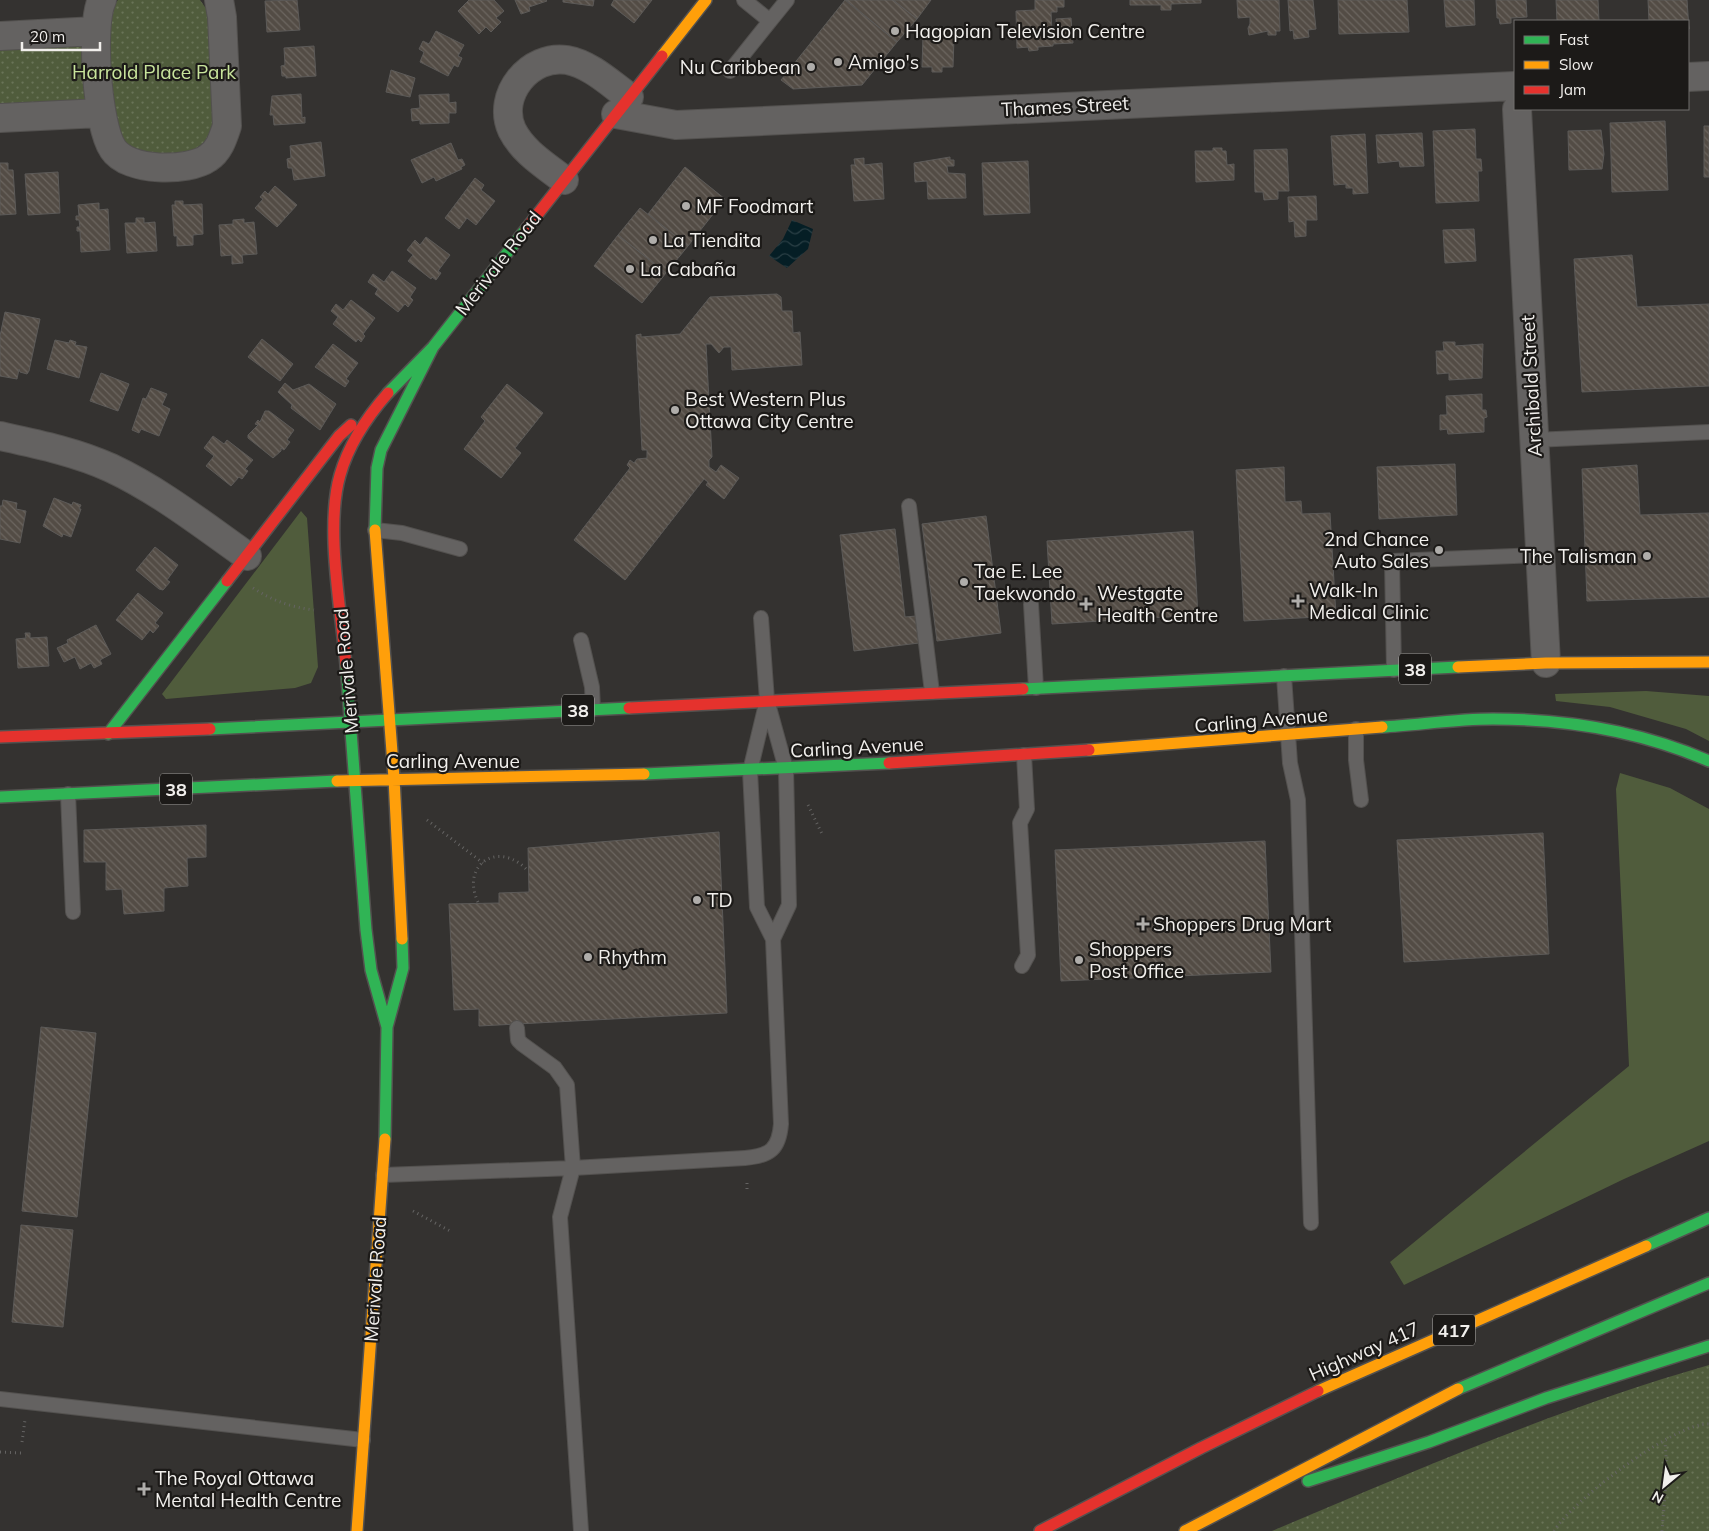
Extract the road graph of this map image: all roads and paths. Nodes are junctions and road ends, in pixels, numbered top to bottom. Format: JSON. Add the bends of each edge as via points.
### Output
{"nodes":[{"id":1,"x":102,"y":0,"type":"edge"},
{"id":2,"x":219,"y":0,"type":"edge"},
{"id":3,"x":706,"y":0,"type":"edge"},
{"id":4,"x":744,"y":0,"type":"edge"},
{"id":5,"x":787,"y":0,"type":"edge"},
{"id":6,"x":770,"y":21,"type":"junction"},
{"id":7,"x":96,"y":31,"type":"junction"},
{"id":8,"x":0,"y":36,"type":"edge"},
{"id":9,"x":730,"y":71,"type":"dead end"},
{"id":10,"x":1709,"y":76,"type":"edge"},
{"id":11,"x":1689,"y":77,"type":"edge"},
{"id":12,"x":1514,"y":86,"type":"edge"},
{"id":13,"x":623,"y":105,"type":"junction"},
{"id":14,"x":1517,"y":110,"type":"edge"},
{"id":15,"x":100,"y":113,"type":"junction"},
{"id":16,"x":0,"y":118,"type":"edge"},
{"id":17,"x":564,"y":180,"type":"junction"},
{"id":18,"x":432,"y":347,"type":"junction"},
{"id":19,"x":387,"y":391,"type":"junction"},
{"id":20,"x":1709,"y":432,"type":"edge"},
{"id":21,"x":0,"y":436,"type":"edge"},
{"id":22,"x":1534,"y":440,"type":"junction"},
{"id":23,"x":909,"y":506,"type":"dead end"},
{"id":24,"x":375,"y":530,"type":"junction"},
{"id":25,"x":460,"y":549,"type":"dead end"},
{"id":26,"x":1540,"y":555,"type":"junction"},
{"id":27,"x":247,"y":556,"type":"junction"},
{"id":28,"x":251,"y":587,"type":"dead end"},
{"id":29,"x":1031,"y":604,"type":"dead end"},
{"id":30,"x":320,"y":611,"type":"dead end"},
{"id":31,"x":761,"y":618,"type":"dead end"},
{"id":32,"x":582,"y":640,"type":"dead end"},
{"id":33,"x":1709,"y":662,"type":"edge"},
{"id":34,"x":1546,"y":663,"type":"junction"},
{"id":35,"x":1394,"y":670,"type":"junction"},
{"id":36,"x":1284,"y":676,"type":"junction"},
{"id":37,"x":1036,"y":688,"type":"junction"},
{"id":38,"x":932,"y":692,"type":"junction"},
{"id":39,"x":767,"y":700,"type":"junction"},
{"id":40,"x":593,"y":709,"type":"junction"},
{"id":41,"x":389,"y":719,"type":"junction"},
{"id":42,"x":351,"y":722,"type":"junction"},
{"id":43,"x":1356,"y":729,"type":"junction"},
{"id":44,"x":108,"y":734,"type":"junction"},
{"id":45,"x":1287,"y":735,"type":"junction"},
{"id":46,"x":0,"y":737,"type":"edge"},
{"id":47,"x":1024,"y":755,"type":"junction"},
{"id":48,"x":1709,"y":761,"type":"edge"},
{"id":49,"x":786,"y":769,"type":"junction"},
{"id":50,"x":750,"y":771,"type":"junction"},
{"id":51,"x":394,"y":778,"type":"junction"},
{"id":52,"x":353,"y":780,"type":"junction"},
{"id":53,"x":68,"y":794,"type":"junction"},
{"id":54,"x":0,"y":797,"type":"edge"},
{"id":55,"x":1360,"y":800,"type":"dead end"},
{"id":56,"x":806,"y":803,"type":"dead end"},
{"id":57,"x":427,"y":820,"type":"dead end"},
{"id":58,"x":822,"y":834,"type":"dead end"},
{"id":59,"x":483,"y":863,"type":"junction"},
{"id":60,"x":527,"y":870,"type":"dead end"},
{"id":61,"x":478,"y":902,"type":"dead end"},
{"id":62,"x":73,"y":912,"type":"dead end"},
{"id":63,"x":773,"y":939,"type":"junction"},
{"id":64,"x":1022,"y":966,"type":"dead end"},
{"id":65,"x":387,"y":1027,"type":"junction"},
{"id":66,"x":516,"y":1028,"type":"dead end"},
{"id":67,"x":573,"y":1168,"type":"junction"},
{"id":68,"x":383,"y":1175,"type":"junction"},
{"id":69,"x":747,"y":1182,"type":"dead end"},
{"id":70,"x":747,"y":1189,"type":"dead end"},
{"id":71,"x":413,"y":1211,"type":"dead end"},
{"id":72,"x":1709,"y":1218,"type":"edge"},
{"id":73,"x":1311,"y":1223,"type":"dead end"},
{"id":74,"x":452,"y":1232,"type":"dead end"},
{"id":75,"x":1709,"y":1283,"type":"edge"},
{"id":76,"x":1709,"y":1346,"type":"edge"},
{"id":77,"x":0,"y":1399,"type":"edge"},
{"id":78,"x":26,"y":1412,"type":"dead end"},
{"id":79,"x":1709,"y":1424,"type":"edge"},
{"id":80,"x":363,"y":1440,"type":"junction"},
{"id":81,"x":1665,"y":1441,"type":"junction"},
{"id":82,"x":22,"y":1442,"type":"dead end"},
{"id":83,"x":0,"y":1452,"type":"edge"},
{"id":84,"x":21,"y":1453,"type":"dead end"},
{"id":85,"x":1240,"y":1503,"type":"junction"},
{"id":86,"x":358,"y":1531,"type":"edge"},
{"id":87,"x":581,"y":1531,"type":"edge"},
{"id":88,"x":1040,"y":1531,"type":"edge"},
{"id":89,"x":1186,"y":1531,"type":"edge"},
{"id":90,"x":1554,"y":1531,"type":"edge"},
{"id":91,"x":1662,"y":1531,"type":"edge"}],
"edges":[{"from":1,"to":7,"type":"street"},
{"from":2,"to":15,"type":"street","via":[[227,126],[218,148],[210,157],[201,163],[188,165],[145,167],[132,164],[113,149]]},
{"from":3,"to":13,"type":"main road","name":"Merivale Road"},
{"from":4,"to":6,"type":"lane"},
{"from":5,"to":6,"type":"lane"},
{"from":6,"to":9,"type":"lane"},
{"from":7,"to":8,"type":"street"},
{"from":7,"to":15,"type":"street"},
{"from":10,"to":11,"type":"street"},
{"from":12,"to":13,"type":"street","name":"Thames Street","via":[[676,126],[656,124]]},
{"from":13,"to":17,"type":"main road","name":"Merivale Road"},
{"from":13,"to":17,"type":"street","via":[[594,72],[567,60],[542,61],[521,77],[508,100],[512,128],[531,155]]},
{"from":14,"to":22,"type":"street","name":"Archibald Street"},
{"from":15,"to":16,"type":"street"},
{"from":17,"to":18,"type":"main road","name":"Merivale Road"},
{"from":18,"to":19,"type":"main road","name":"Merivale Road"},
{"from":18,"to":24,"type":"main road","name":"Merivale Road","via":[[381,450],[377,468]]},
{"from":19,"to":27,"type":"main road","via":[[339,436]]},
{"from":19,"to":42,"type":"main road","name":"Merivale Road","via":[[354,437],[340,468],[333,509]]},
{"from":20,"to":22,"type":"lane"},
{"from":21,"to":27,"type":"street","via":[[76,455],[110,468],[173,504]]},
{"from":22,"to":26,"type":"street","name":"Archibald Street"},
{"from":23,"to":38,"type":"lane"},
{"from":24,"to":25,"type":"lane","via":[[402,533]]},
{"from":24,"to":41,"type":"main road","name":"Merivale Road"},
{"from":26,"to":34,"type":"street","name":"Archibald Street"},
{"from":26,"to":35,"type":"lane","via":[[1392,561]]},
{"from":27,"to":44,"type":"main road"},
{"from":28,"to":30,"type":"path","via":[[275,602]]},
{"from":29,"to":37,"type":"lane"},
{"from":31,"to":39,"type":"lane"},
{"from":32,"to":40,"type":"lane"},
{"from":33,"to":34,"type":"main road","number":"38"},
{"from":34,"to":35,"type":"main road","number":"38"},
{"from":35,"to":36,"type":"main road","number":"38"},
{"from":36,"to":37,"type":"main road","number":"38"},
{"from":36,"to":45,"type":"lane"},
{"from":37,"to":38,"type":"main road","number":"38"},
{"from":38,"to":39,"type":"main road","number":"38"},
{"from":39,"to":40,"type":"main road","number":"38"},
{"from":39,"to":49,"type":"lane"},
{"from":39,"to":50,"type":"lane"},
{"from":40,"to":41,"type":"main road","number":"38"},
{"from":41,"to":42,"type":"main road","number":"38"},
{"from":41,"to":51,"type":"main road","name":"Merivale Road"},
{"from":42,"to":44,"type":"main road","number":"38"},
{"from":42,"to":52,"type":"main road","name":"Merivale Road"},
{"from":43,"to":45,"type":"main road","name":"Carling Avenue","number":"38"},
{"from":43,"to":48,"type":"main road","name":"Carling Avenue","number":"38","via":[[1491,720],[1560,721],[1630,732]]},
{"from":43,"to":55,"type":"lane"},
{"from":44,"to":46,"type":"main road","number":"38"},
{"from":45,"to":47,"type":"main road","name":"Carling Avenue","number":"38"},
{"from":45,"to":73,"type":"lane","via":[[1298,800]]},
{"from":47,"to":49,"type":"main road","name":"Carling Avenue","number":"38"},
{"from":47,"to":64,"type":"lane","via":[[1028,809],[1020,824],[1028,955]]},
{"from":49,"to":50,"type":"main road","name":"Carling Avenue","number":"38"},
{"from":49,"to":63,"type":"lane","via":[[789,905]]},
{"from":50,"to":51,"type":"main road","name":"Carling Avenue","number":"38","via":[[522,778]]},
{"from":50,"to":63,"type":"lane","via":[[757,907]]},
{"from":51,"to":52,"type":"main road","name":"Carling Avenue","number":"38"},
{"from":51,"to":65,"type":"main road","name":"Merivale Road","via":[[403,968]]},
{"from":52,"to":53,"type":"main road","name":"Carling Avenue","number":"38"},
{"from":52,"to":65,"type":"main road","name":"Merivale Road","via":[[371,970]]},
{"from":53,"to":54,"type":"main road","name":"Carling Avenue","number":"38"},
{"from":53,"to":62,"type":"lane"},
{"from":56,"to":58,"type":"path"},
{"from":57,"to":59,"type":"path"},
{"from":59,"to":60,"type":"path","via":[[491,858],[509,857]]},
{"from":59,"to":61,"type":"path","via":[[473,879]]},
{"from":63,"to":67,"type":"lane","via":[[781,1124],[775,1146],[760,1157]]},
{"from":65,"to":68,"type":"main road","name":"Merivale Road"},
{"from":66,"to":67,"type":"lane","via":[[518,1040],[555,1068],[567,1085]]},
{"from":67,"to":68,"type":"lane"},
{"from":67,"to":87,"type":"lane","via":[[560,1217]]},
{"from":68,"to":80,"type":"main road","name":"Merivale Road"},
{"from":69,"to":70,"type":"path"},
{"from":71,"to":74,"type":"path"},
{"from":72,"to":88,"type":"main road","name":"Highway 417","number":"417","via":[[1316,1392]]},
{"from":75,"to":85,"type":"main road","via":[[1466,1385]]},
{"from":76,"to":85,"type":"main road"},
{"from":77,"to":80,"type":"lane"},
{"from":78,"to":82,"type":"path"},
{"from":79,"to":81,"type":"path","via":[[1701,1424]]},
{"from":80,"to":86,"type":"main road","name":"Merivale Road"},
{"from":81,"to":90,"type":"path","via":[[1602,1482],[1570,1511]]},
{"from":81,"to":91,"type":"path","via":[[1667,1471]]},
{"from":83,"to":84,"type":"path"},
{"from":85,"to":89,"type":"main road"}]}
